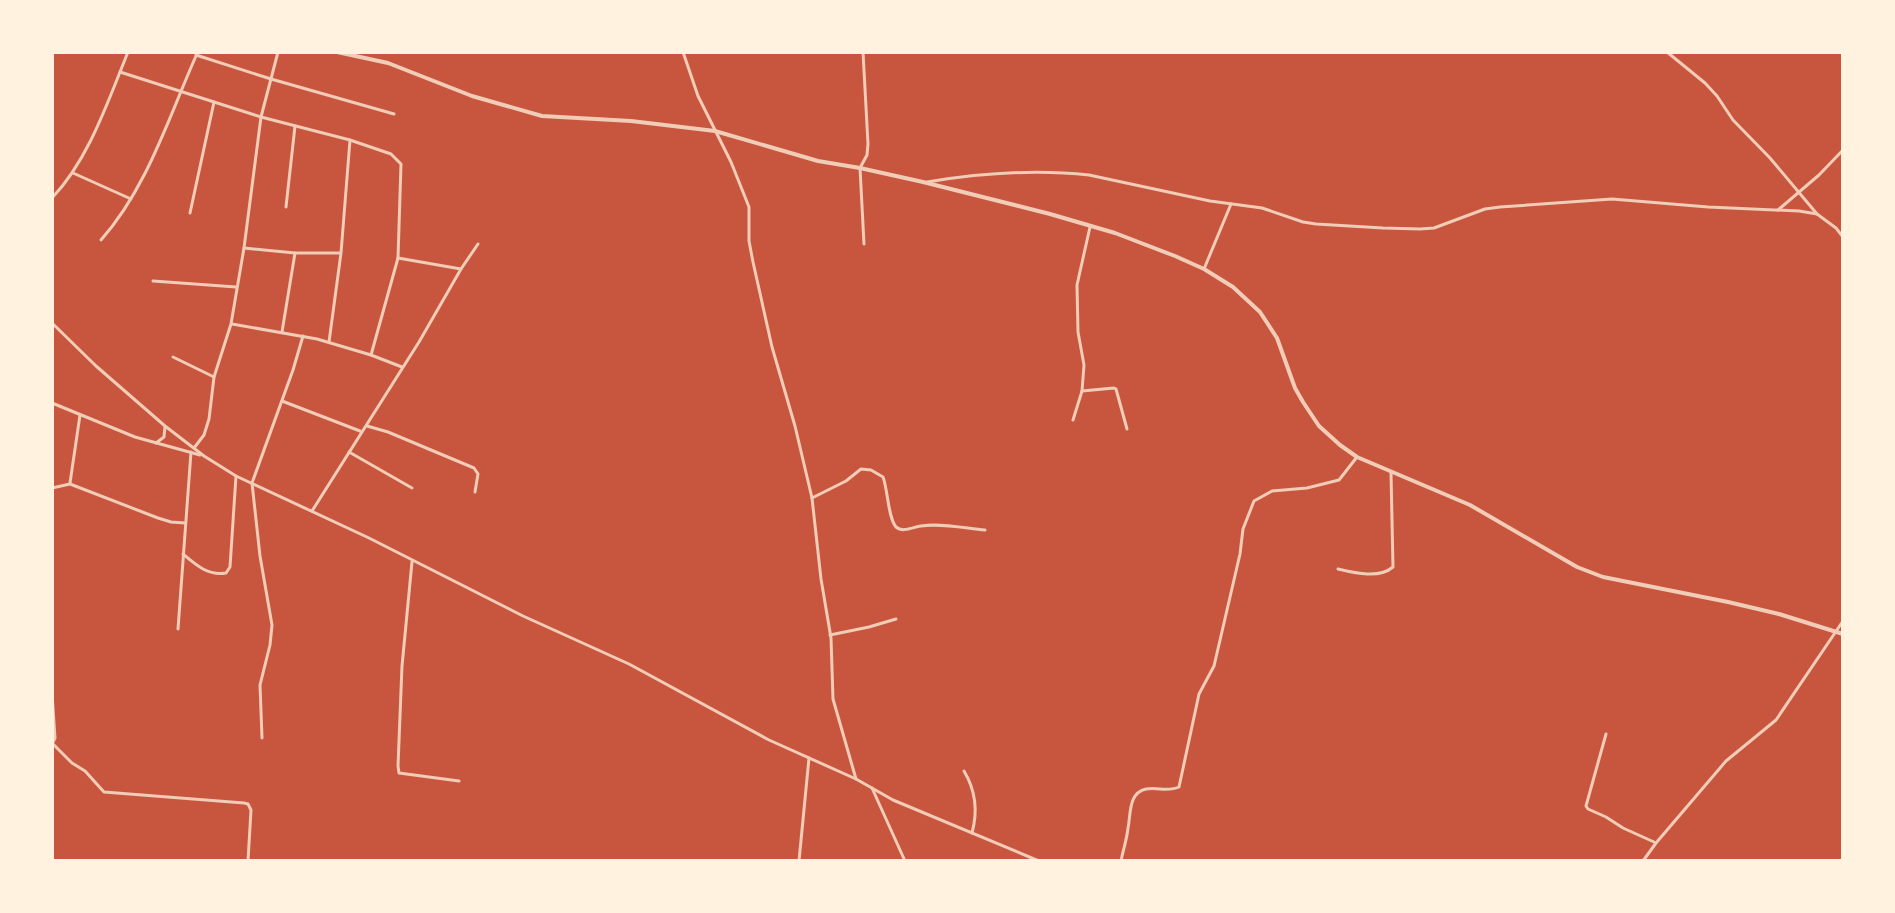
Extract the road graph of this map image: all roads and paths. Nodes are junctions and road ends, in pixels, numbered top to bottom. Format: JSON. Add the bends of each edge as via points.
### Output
{"nodes":[{"id":1,"x":128,"y":52,"type":"edge"},
{"id":2,"x":278,"y":52,"type":"edge"},
{"id":3,"x":337,"y":52,"type":"edge"},
{"id":4,"x":683,"y":52,"type":"edge"},
{"id":5,"x":863,"y":52,"type":"edge"},
{"id":6,"x":1667,"y":52,"type":"edge"},
{"id":7,"x":196,"y":54,"type":"edge"},
{"id":8,"x":120,"y":72,"type":"junction"},
{"id":9,"x":271,"y":79,"type":"junction"},
{"id":10,"x":180,"y":91,"type":"junction"},
{"id":11,"x":214,"y":102,"type":"junction"},
{"id":12,"x":394,"y":114,"type":"dead end"},
{"id":13,"x":261,"y":117,"type":"junction"},
{"id":14,"x":295,"y":126,"type":"junction"},
{"id":15,"x":715,"y":131,"type":"junction"},
{"id":16,"x":350,"y":140,"type":"junction"},
{"id":17,"x":1843,"y":150,"type":"edge"},
{"id":18,"x":860,"y":168,"type":"junction"},
{"id":19,"x":73,"y":173,"type":"junction"},
{"id":20,"x":923,"y":182,"type":"junction"},
{"id":21,"x":1798,"y":192,"type":"junction"},
{"id":22,"x":52,"y":198,"type":"edge"},
{"id":23,"x":132,"y":200,"type":"junction"},
{"id":24,"x":1231,"y":204,"type":"junction"},
{"id":25,"x":286,"y":207,"type":"dead end"},
{"id":26,"x":1778,"y":210,"type":"junction"},
{"id":27,"x":190,"y":213,"type":"dead end"},
{"id":28,"x":1817,"y":214,"type":"junction"},
{"id":29,"x":1090,"y":226,"type":"junction"},
{"id":30,"x":1836,"y":228,"type":"junction"},
{"id":31,"x":1843,"y":230,"type":"edge"},
{"id":32,"x":1843,"y":237,"type":"edge"},
{"id":33,"x":101,"y":240,"type":"dead end"},
{"id":34,"x":478,"y":244,"type":"dead end"},
{"id":35,"x":864,"y":244,"type":"dead end"},
{"id":36,"x":244,"y":248,"type":"junction"},
{"id":37,"x":295,"y":253,"type":"junction"},
{"id":38,"x":341,"y":253,"type":"junction"},
{"id":39,"x":398,"y":258,"type":"junction"},
{"id":40,"x":461,"y":269,"type":"junction"},
{"id":41,"x":1204,"y":269,"type":"junction"},
{"id":42,"x":153,"y":281,"type":"dead end"},
{"id":43,"x":236,"y":287,"type":"junction"},
{"id":44,"x":52,"y":323,"type":"edge"},
{"id":45,"x":231,"y":324,"type":"junction"},
{"id":46,"x":282,"y":332,"type":"junction"},
{"id":47,"x":303,"y":336,"type":"junction"},
{"id":48,"x":329,"y":342,"type":"junction"},
{"id":49,"x":371,"y":355,"type":"junction"},
{"id":50,"x":173,"y":357,"type":"dead end"},
{"id":51,"x":402,"y":367,"type":"junction"},
{"id":52,"x":214,"y":377,"type":"junction"},
{"id":53,"x":1082,"y":391,"type":"junction"},
{"id":54,"x":282,"y":401,"type":"junction"},
{"id":55,"x":52,"y":403,"type":"edge"},
{"id":56,"x":80,"y":415,"type":"junction"},
{"id":57,"x":1073,"y":420,"type":"dead end"},
{"id":58,"x":165,"y":426,"type":"junction"},
{"id":59,"x":366,"y":426,"type":"junction"},
{"id":60,"x":1127,"y":429,"type":"dead end"},
{"id":61,"x":361,"y":431,"type":"junction"},
{"id":62,"x":156,"y":443,"type":"junction"},
{"id":63,"x":193,"y":450,"type":"junction"},
{"id":64,"x":349,"y":452,"type":"junction"},
{"id":65,"x":1357,"y":457,"type":"junction"},
{"id":66,"x":1391,"y":473,"type":"junction"},
{"id":67,"x":236,"y":476,"type":"junction"},
{"id":68,"x":252,"y":483,"type":"junction"},
{"id":69,"x":70,"y":484,"type":"junction"},
{"id":70,"x":52,"y":488,"type":"edge"},
{"id":71,"x":412,"y":488,"type":"dead end"},
{"id":72,"x":475,"y":492,"type":"dead end"},
{"id":73,"x":812,"y":498,"type":"junction"},
{"id":74,"x":312,"y":511,"type":"junction"},
{"id":75,"x":185,"y":523,"type":"junction"},
{"id":76,"x":985,"y":530,"type":"dead end"},
{"id":77,"x":183,"y":554,"type":"junction"},
{"id":78,"x":413,"y":560,"type":"junction"},
{"id":79,"x":1338,"y":569,"type":"dead end"},
{"id":80,"x":896,"y":619,"type":"dead end"},
{"id":81,"x":1843,"y":621,"type":"edge"},
{"id":82,"x":178,"y":629,"type":"dead end"},
{"id":83,"x":1836,"y":631,"type":"junction"},
{"id":84,"x":1843,"y":634,"type":"edge"},
{"id":85,"x":830,"y":635,"type":"junction"},
{"id":86,"x":52,"y":693,"type":"edge"},
{"id":87,"x":1606,"y":734,"type":"dead end"},
{"id":88,"x":262,"y":738,"type":"dead end"},
{"id":89,"x":52,"y":744,"type":"edge"},
{"id":90,"x":809,"y":758,"type":"junction"},
{"id":91,"x":964,"y":771,"type":"dead end"},
{"id":92,"x":856,"y":779,"type":"junction"},
{"id":93,"x":459,"y":781,"type":"dead end"},
{"id":94,"x":872,"y":788,"type":"junction"},
{"id":95,"x":972,"y":833,"type":"junction"},
{"id":96,"x":1656,"y":843,"type":"junction"},
{"id":97,"x":248,"y":861,"type":"edge"},
{"id":98,"x":799,"y":861,"type":"edge"},
{"id":99,"x":905,"y":861,"type":"edge"},
{"id":100,"x":1039,"y":861,"type":"edge"},
{"id":101,"x":1121,"y":861,"type":"edge"},
{"id":102,"x":1643,"y":861,"type":"edge"}],
"edges":[{"from":1,"to":8,"type":"street"},
{"from":2,"to":9,"type":"street"},
{"from":3,"to":15,"type":"street","via":[[388,63],[542,116]]},
{"from":4,"to":15,"type":"street"},
{"from":5,"to":18,"type":"street","via":[[868,144]]},
{"from":6,"to":21,"type":"street","via":[[1705,83]]},
{"from":7,"to":9,"type":"street"},
{"from":7,"to":10,"type":"street"},
{"from":8,"to":10,"type":"street"},
{"from":8,"to":19,"type":"street"},
{"from":9,"to":12,"type":"street"},
{"from":9,"to":13,"type":"street"},
{"from":10,"to":11,"type":"street"},
{"from":10,"to":23,"type":"street"},
{"from":11,"to":13,"type":"street"},
{"from":11,"to":27,"type":"street"},
{"from":13,"to":14,"type":"street"},
{"from":13,"to":36,"type":"street"},
{"from":14,"to":16,"type":"street"},
{"from":14,"to":25,"type":"street"},
{"from":15,"to":18,"type":"street"},
{"from":15,"to":73,"type":"street","via":[[749,207],[753,262]]},
{"from":16,"to":38,"type":"street"},
{"from":16,"to":39,"type":"street","via":[[391,154],[401,164]]},
{"from":17,"to":21,"type":"street"},
{"from":18,"to":20,"type":"street"},
{"from":18,"to":35,"type":"street"},
{"from":19,"to":22,"type":"street"},
{"from":19,"to":23,"type":"street"},
{"from":20,"to":24,"type":"street","via":[[1008,172],[1070,173]]},
{"from":20,"to":29,"type":"street"},
{"from":21,"to":26,"type":"street"},
{"from":21,"to":28,"type":"street"},
{"from":23,"to":33,"type":"street"},
{"from":24,"to":26,"type":"street","via":[[1303,222],[1393,229],[1434,228],[1485,209],[1603,199]]},
{"from":24,"to":41,"type":"street"},
{"from":26,"to":28,"type":"street"},
{"from":28,"to":30,"type":"street"},
{"from":29,"to":41,"type":"street"},
{"from":29,"to":53,"type":"street","via":[[1077,285]]},
{"from":30,"to":31,"type":"street"},
{"from":30,"to":32,"type":"street"},
{"from":34,"to":40,"type":"street"},
{"from":36,"to":37,"type":"street"},
{"from":36,"to":43,"type":"street"},
{"from":37,"to":38,"type":"street"},
{"from":37,"to":46,"type":"street"},
{"from":38,"to":48,"type":"street"},
{"from":39,"to":40,"type":"street"},
{"from":39,"to":49,"type":"street"},
{"from":40,"to":51,"type":"street"},
{"from":41,"to":65,"type":"street","via":[[1260,312],[1319,426]]},
{"from":42,"to":43,"type":"street"},
{"from":43,"to":45,"type":"street"},
{"from":44,"to":58,"type":"street"},
{"from":45,"to":46,"type":"street"},
{"from":45,"to":52,"type":"street"},
{"from":46,"to":47,"type":"street"},
{"from":47,"to":48,"type":"street"},
{"from":47,"to":54,"type":"street"},
{"from":48,"to":49,"type":"street"},
{"from":49,"to":51,"type":"street"},
{"from":50,"to":52,"type":"street"},
{"from":51,"to":59,"type":"street"},
{"from":52,"to":63,"type":"street","via":[[209,419]]},
{"from":53,"to":57,"type":"street"},
{"from":53,"to":60,"type":"street","via":[[1116,389]]},
{"from":54,"to":61,"type":"street"},
{"from":54,"to":68,"type":"street"},
{"from":55,"to":56,"type":"street"},
{"from":56,"to":62,"type":"street"},
{"from":56,"to":69,"type":"street"},
{"from":58,"to":62,"type":"street","via":[[164,437]]},
{"from":58,"to":63,"type":"street"},
{"from":59,"to":61,"type":"street"},
{"from":59,"to":72,"type":"street","via":[[474,468]]},
{"from":61,"to":64,"type":"street"},
{"from":62,"to":63,"type":"street"},
{"from":63,"to":67,"type":"street"},
{"from":63,"to":75,"type":"street"},
{"from":64,"to":71,"type":"street"},
{"from":64,"to":74,"type":"street"},
{"from":65,"to":66,"type":"street"},
{"from":65,"to":101,"type":"street","via":[[1339,480],[1272,491],[1254,501],[1243,529],[1214,666],[1199,694],[1179,787],[1135,795]]},
{"from":66,"to":79,"type":"street","via":[[1393,567],[1363,574]]},
{"from":66,"to":83,"type":"street","via":[[1470,505],[1603,577]]},
{"from":67,"to":68,"type":"street"},
{"from":67,"to":77,"type":"street","via":[[226,573],[206,571]]},
{"from":68,"to":74,"type":"street"},
{"from":68,"to":88,"type":"street","via":[[272,625],[260,685]]},
{"from":69,"to":70,"type":"street"},
{"from":69,"to":75,"type":"street"},
{"from":73,"to":76,"type":"street","via":[[866,469],[883,477],[897,527]]},
{"from":73,"to":85,"type":"street"},
{"from":74,"to":78,"type":"street"},
{"from":75,"to":77,"type":"street"},
{"from":77,"to":82,"type":"street"},
{"from":78,"to":90,"type":"street"},
{"from":78,"to":93,"type":"street","via":[[402,666],[399,773]]},
{"from":80,"to":85,"type":"street"},
{"from":81,"to":83,"type":"street"},
{"from":83,"to":84,"type":"street"},
{"from":83,"to":96,"type":"street","via":[[1776,720],[1726,761]]},
{"from":85,"to":92,"type":"street","via":[[833,699]]},
{"from":86,"to":89,"type":"street"},
{"from":87,"to":96,"type":"street","via":[[1586,806]]},
{"from":89,"to":97,"type":"street","via":[[104,792],[248,804]]},
{"from":90,"to":92,"type":"street"},
{"from":90,"to":98,"type":"street"},
{"from":91,"to":95,"type":"street","via":[[975,800]]},
{"from":92,"to":94,"type":"street"},
{"from":94,"to":95,"type":"street"},
{"from":94,"to":99,"type":"street"},
{"from":95,"to":100,"type":"street"},
{"from":96,"to":102,"type":"street"}]}
